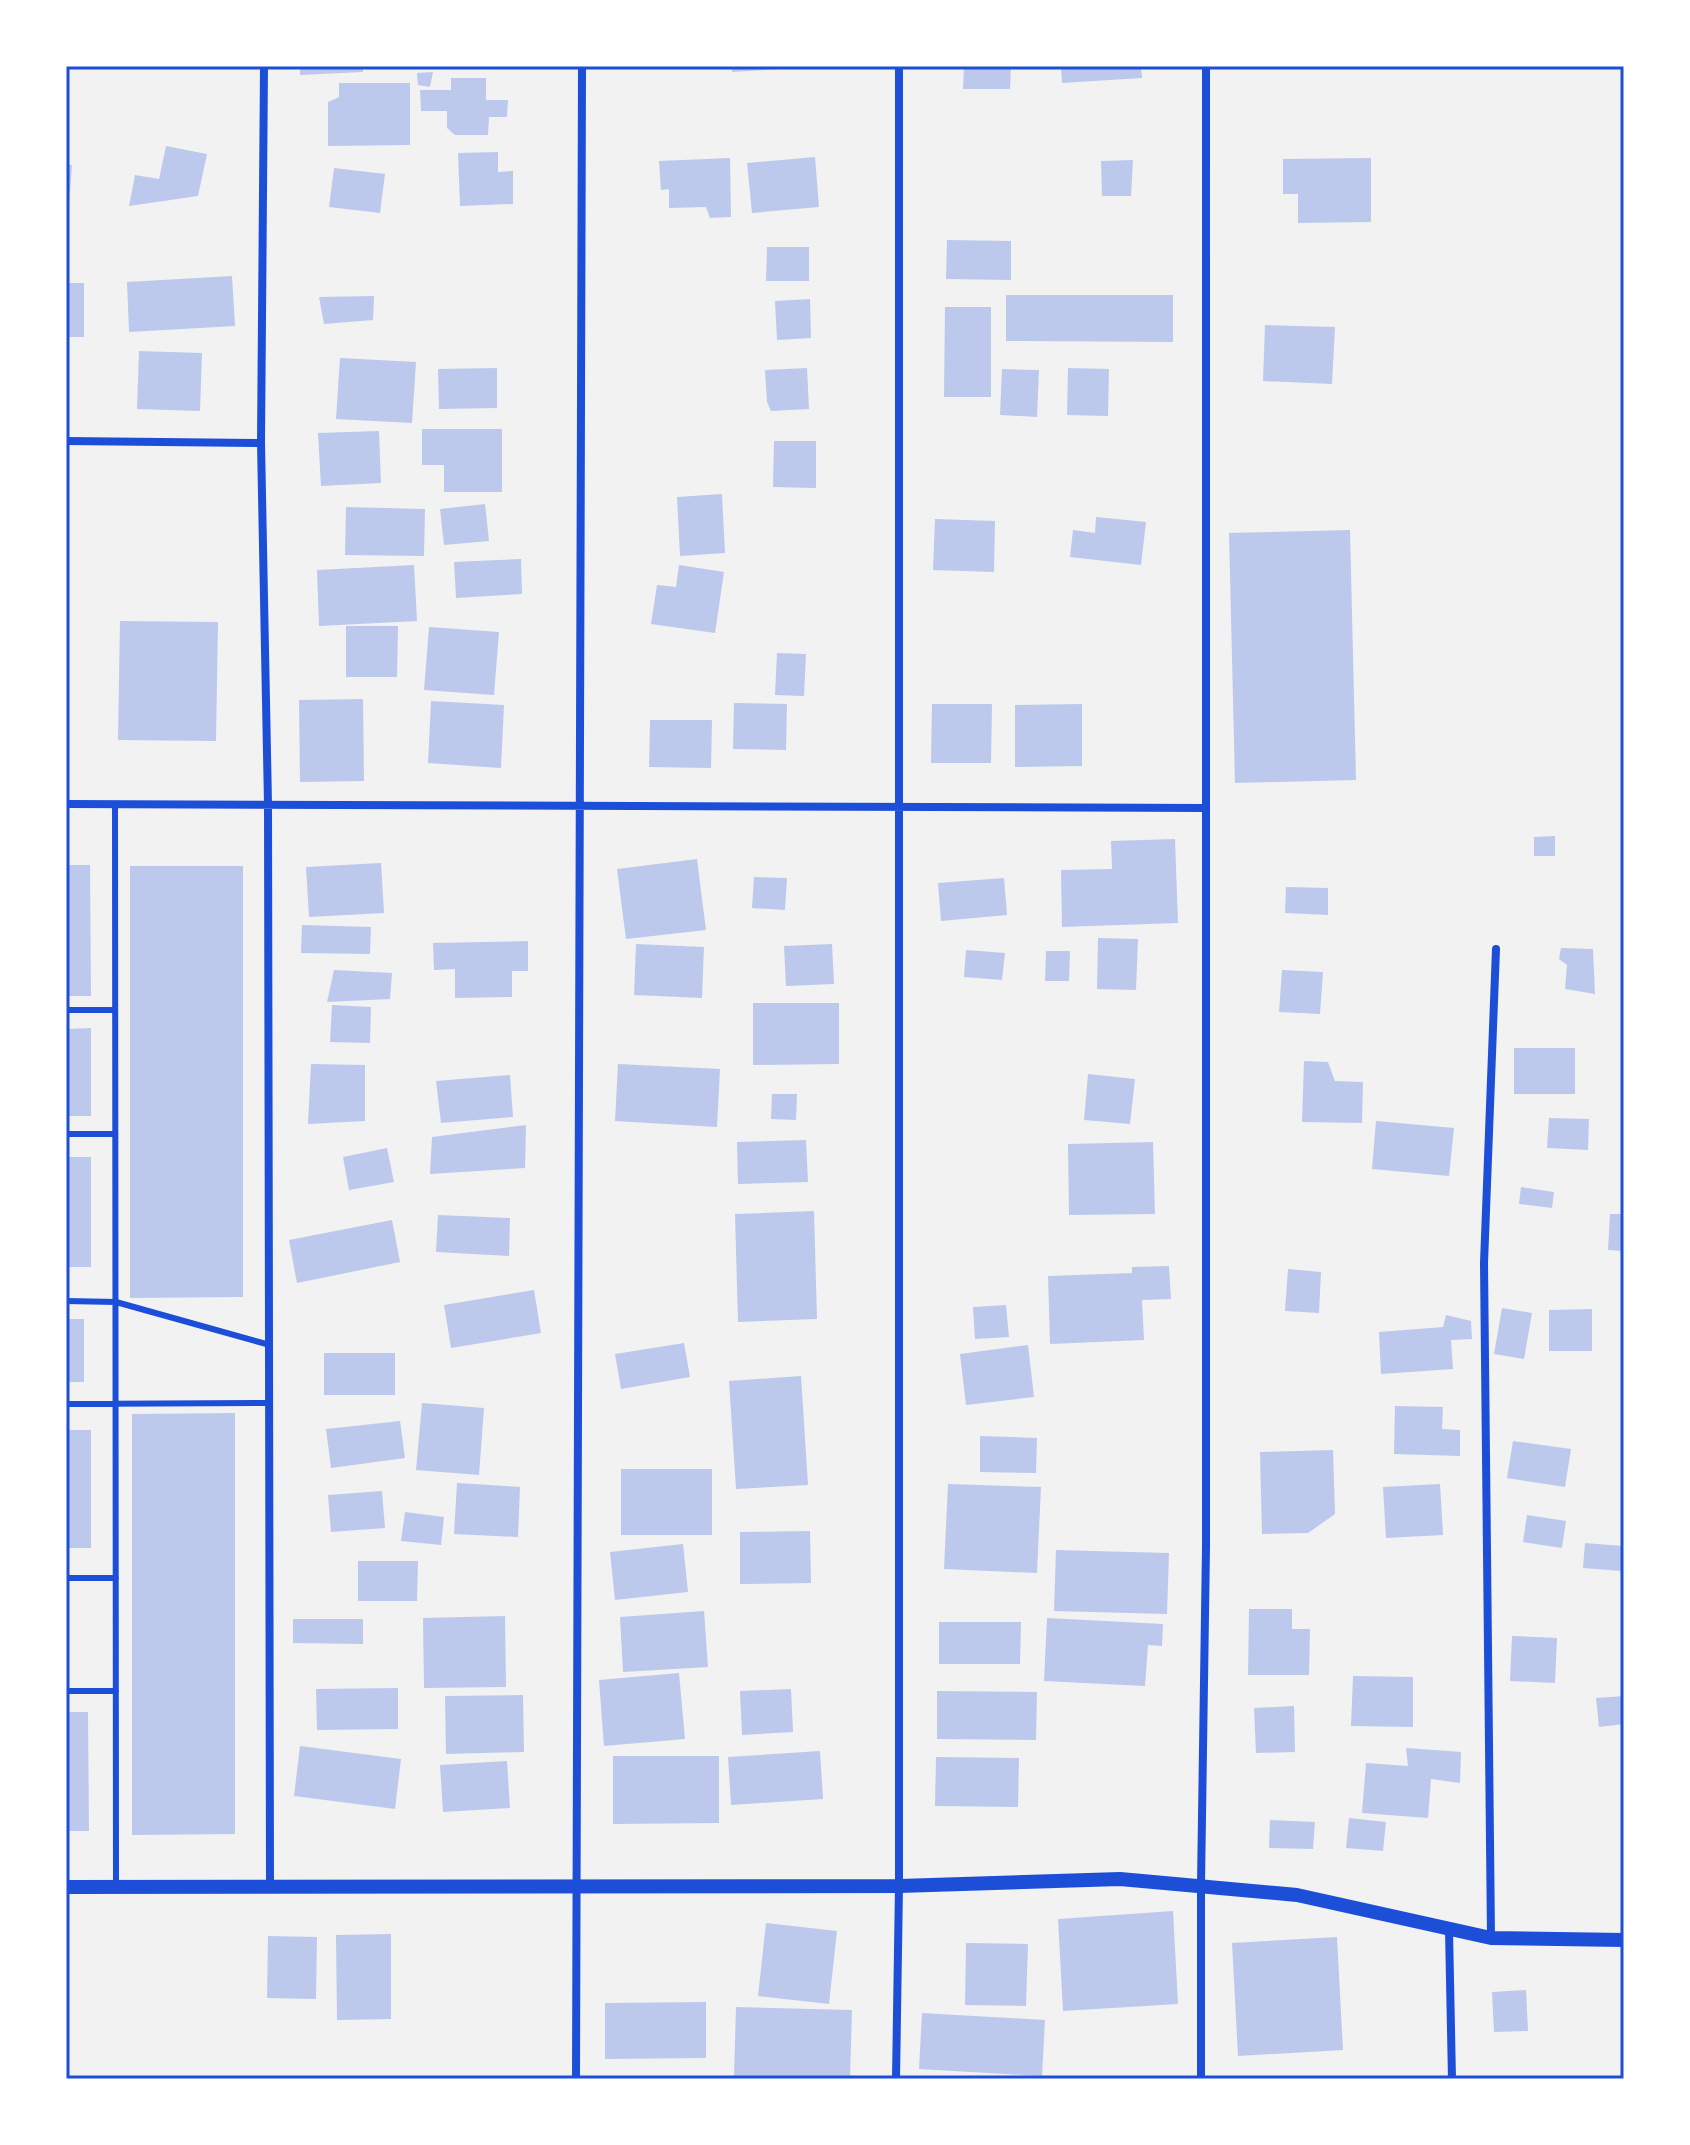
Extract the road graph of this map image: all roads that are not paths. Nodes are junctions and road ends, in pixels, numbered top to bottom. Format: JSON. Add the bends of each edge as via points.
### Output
{"nodes":[{"id":1,"x":264,"y":66,"type":"edge"},
{"id":2,"x":582,"y":66,"type":"edge"},
{"id":3,"x":899,"y":66,"type":"edge"},
{"id":4,"x":1206,"y":66,"type":"edge"},
{"id":5,"x":66,"y":441,"type":"edge"},
{"id":6,"x":261,"y":443,"type":"junction"},
{"id":7,"x":66,"y":804,"type":"edge"},
{"id":8,"x":115,"y":804,"type":"junction"},
{"id":9,"x":268,"y":804,"type":"junction"},
{"id":10,"x":579,"y":805,"type":"junction"},
{"id":11,"x":897,"y":807,"type":"junction"},
{"id":12,"x":1206,"y":808,"type":"junction"},
{"id":13,"x":1496,"y":949,"type":"dead end"},
{"id":14,"x":66,"y":1010,"type":"edge"},
{"id":15,"x":115,"y":1010,"type":"junction"},
{"id":16,"x":66,"y":1134,"type":"edge"},
{"id":17,"x":115,"y":1134,"type":"junction"},
{"id":18,"x":66,"y":1301,"type":"edge"},
{"id":19,"x":116,"y":1302,"type":"junction"},
{"id":20,"x":270,"y":1345,"type":"junction"},
{"id":21,"x":270,"y":1403,"type":"junction"},
{"id":22,"x":66,"y":1404,"type":"edge"},
{"id":23,"x":115,"y":1404,"type":"junction"},
{"id":24,"x":66,"y":1578,"type":"edge"},
{"id":25,"x":116,"y":1578,"type":"junction"},
{"id":26,"x":66,"y":1691,"type":"edge"},
{"id":27,"x":116,"y":1691,"type":"junction"},
{"id":28,"x":1201,"y":1884,"type":"junction"},
{"id":29,"x":899,"y":1886,"type":"junction"},
{"id":30,"x":66,"y":1887,"type":"edge"},
{"id":31,"x":116,"y":1887,"type":"junction"},
{"id":32,"x":270,"y":1887,"type":"junction"},
{"id":33,"x":576,"y":1887,"type":"junction"},
{"id":34,"x":1449,"y":1930,"type":"junction"},
{"id":35,"x":1491,"y":1938,"type":"junction"},
{"id":36,"x":1624,"y":1940,"type":"edge"},
{"id":37,"x":576,"y":2079,"type":"edge"},
{"id":38,"x":896,"y":2079,"type":"edge"},
{"id":39,"x":1201,"y":2079,"type":"edge"},
{"id":40,"x":1452,"y":2079,"type":"edge"}],
"edges":[{"from":1,"to":6,"type":"street"},
{"from":2,"to":10,"type":"street"},
{"from":3,"to":11,"type":"street"},
{"from":4,"to":12,"type":"street"},
{"from":5,"to":6,"type":"street"},
{"from":6,"to":9,"type":"street"},
{"from":7,"to":8,"type":"street"},
{"from":8,"to":9,"type":"street"},
{"from":8,"to":15,"type":"lane"},
{"from":9,"to":10,"type":"street"},
{"from":9,"to":20,"type":"street"},
{"from":10,"to":11,"type":"street"},
{"from":10,"to":33,"type":"street"},
{"from":11,"to":12,"type":"street"},
{"from":11,"to":29,"type":"street"},
{"from":12,"to":28,"type":"street"},
{"from":13,"to":35,"type":"street","via":[[1484,1263]]},
{"from":14,"to":15,"type":"lane"},
{"from":15,"to":17,"type":"lane"},
{"from":16,"to":17,"type":"lane"},
{"from":17,"to":19,"type":"lane"},
{"from":18,"to":19,"type":"lane"},
{"from":19,"to":20,"type":"lane"},
{"from":19,"to":23,"type":"lane"},
{"from":20,"to":21,"type":"street"},
{"from":21,"to":23,"type":"lane"},
{"from":21,"to":32,"type":"street"},
{"from":22,"to":23,"type":"lane"},
{"from":23,"to":25,"type":"lane"},
{"from":24,"to":25,"type":"lane"},
{"from":25,"to":27,"type":"lane"},
{"from":26,"to":27,"type":"lane"},
{"from":27,"to":31,"type":"lane"},
{"from":28,"to":29,"type":"street","via":[[1120,1879]]},
{"from":28,"to":34,"type":"street","via":[[1297,1895]]},
{"from":28,"to":39,"type":"street"},
{"from":29,"to":33,"type":"street"},
{"from":29,"to":38,"type":"street"},
{"from":30,"to":31,"type":"street"},
{"from":31,"to":32,"type":"street"},
{"from":32,"to":33,"type":"street"},
{"from":33,"to":37,"type":"street"},
{"from":34,"to":35,"type":"street"},
{"from":34,"to":40,"type":"street"},
{"from":35,"to":36,"type":"street"}]}
